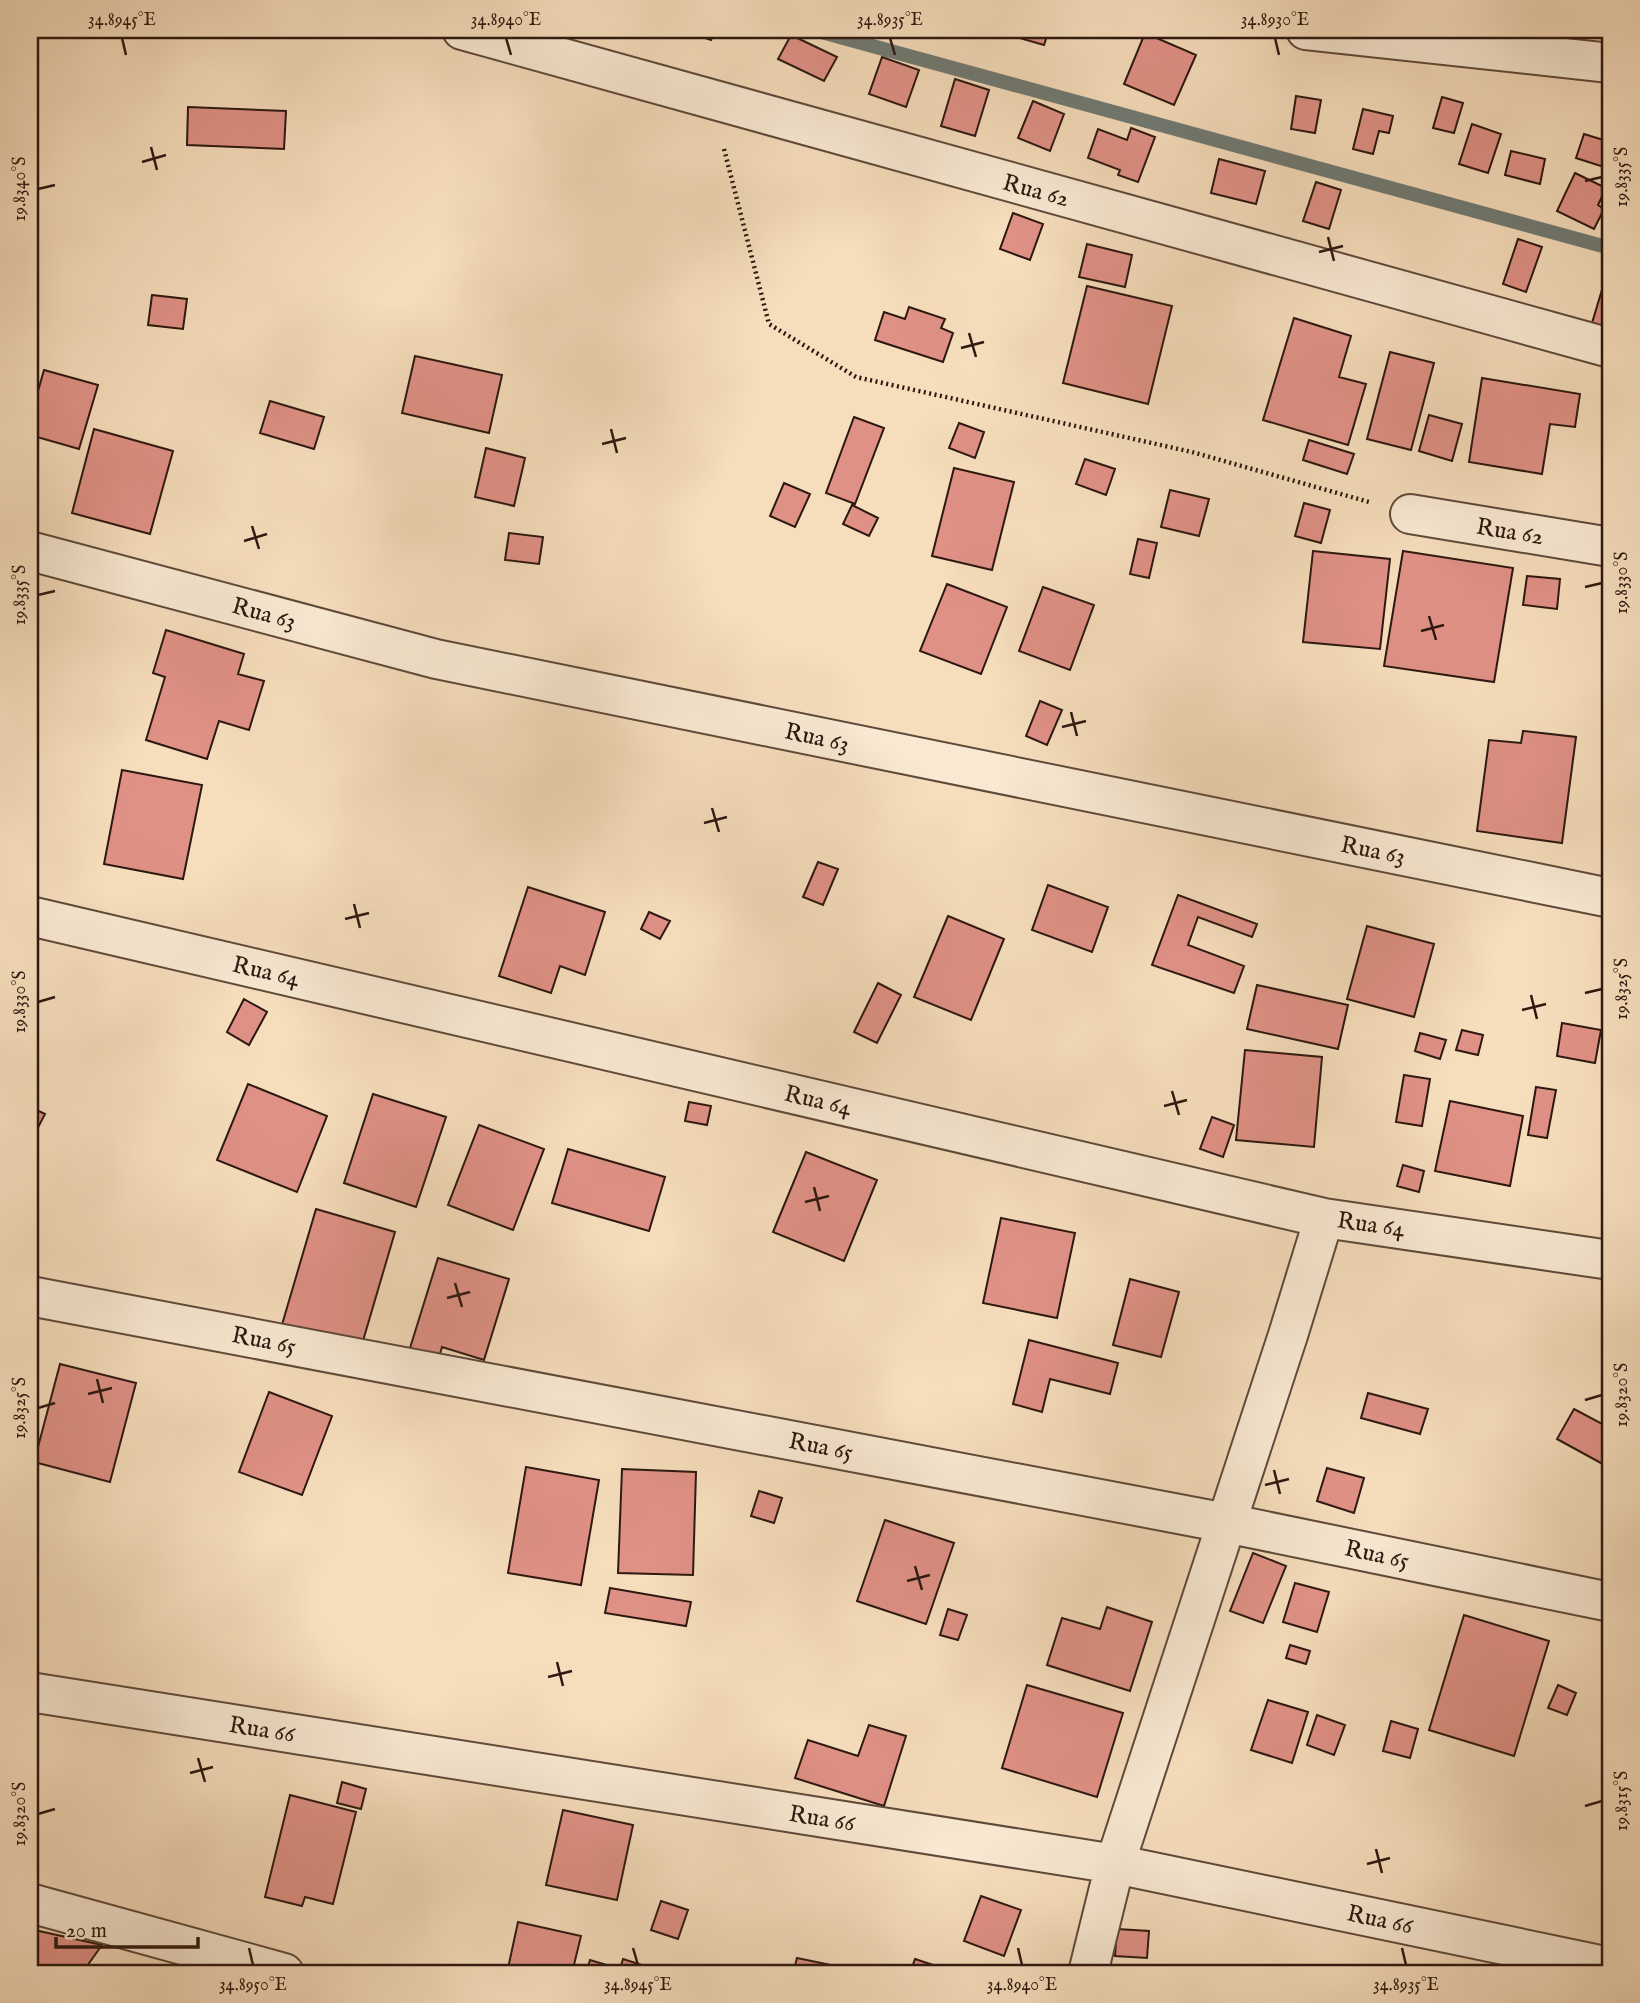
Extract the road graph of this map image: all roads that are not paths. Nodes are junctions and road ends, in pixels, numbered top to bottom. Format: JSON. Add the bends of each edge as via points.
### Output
{"nodes":[{"id":1,"x":462,"y":30,"type":"edge"},
{"id":2,"x":1306,"y":30,"type":"edge"},
{"id":3,"x":1610,"y":63,"type":"edge"},
{"id":4,"x":1610,"y":348,"type":"edge"},
{"id":5,"x":1410,"y":514,"type":"road end"},
{"id":6,"x":1610,"y":547,"type":"edge"},
{"id":7,"x":30,"y":551,"type":"edge"},
{"id":8,"x":1610,"y":898,"type":"edge"},
{"id":9,"x":30,"y":916,"type":"edge"},
{"id":10,"x":1324,"y":1218,"type":"junction"},
{"id":11,"x":1610,"y":1260,"type":"edge"},
{"id":12,"x":30,"y":1296,"type":"edge"},
{"id":13,"x":1226,"y":1522,"type":"junction"},
{"id":14,"x":1610,"y":1602,"type":"edge"},
{"id":15,"x":30,"y":1692,"type":"edge"},
{"id":16,"x":1115,"y":1864,"type":"junction"},
{"id":17,"x":30,"y":1903,"type":"edge"},
{"id":18,"x":1610,"y":1967,"type":"edge"},
{"id":19,"x":284,"y":1973,"type":"edge"},
{"id":20,"x":1088,"y":1973,"type":"edge"}],
"edges":[{"from":1,"to":4,"type":"street","name":"Rua 62"},
{"from":2,"to":3,"type":"street"},
{"from":5,"to":6,"type":"street","name":"Rua 62"},
{"from":7,"to":8,"type":"street","name":"Rua 63","via":[[436,659]]},
{"from":9,"to":10,"type":"street","name":"Rua 64"},
{"from":10,"to":11,"type":"street","name":"Rua 64"},
{"from":10,"to":13,"type":"street"},
{"from":12,"to":13,"type":"street","name":"Rua 65"},
{"from":13,"to":14,"type":"street","name":"Rua 65"},
{"from":13,"to":16,"type":"street"},
{"from":15,"to":16,"type":"street","name":"Rua 66"},
{"from":16,"to":18,"type":"street","name":"Rua 66"},
{"from":16,"to":20,"type":"street"},
{"from":17,"to":19,"type":"street"}]}
